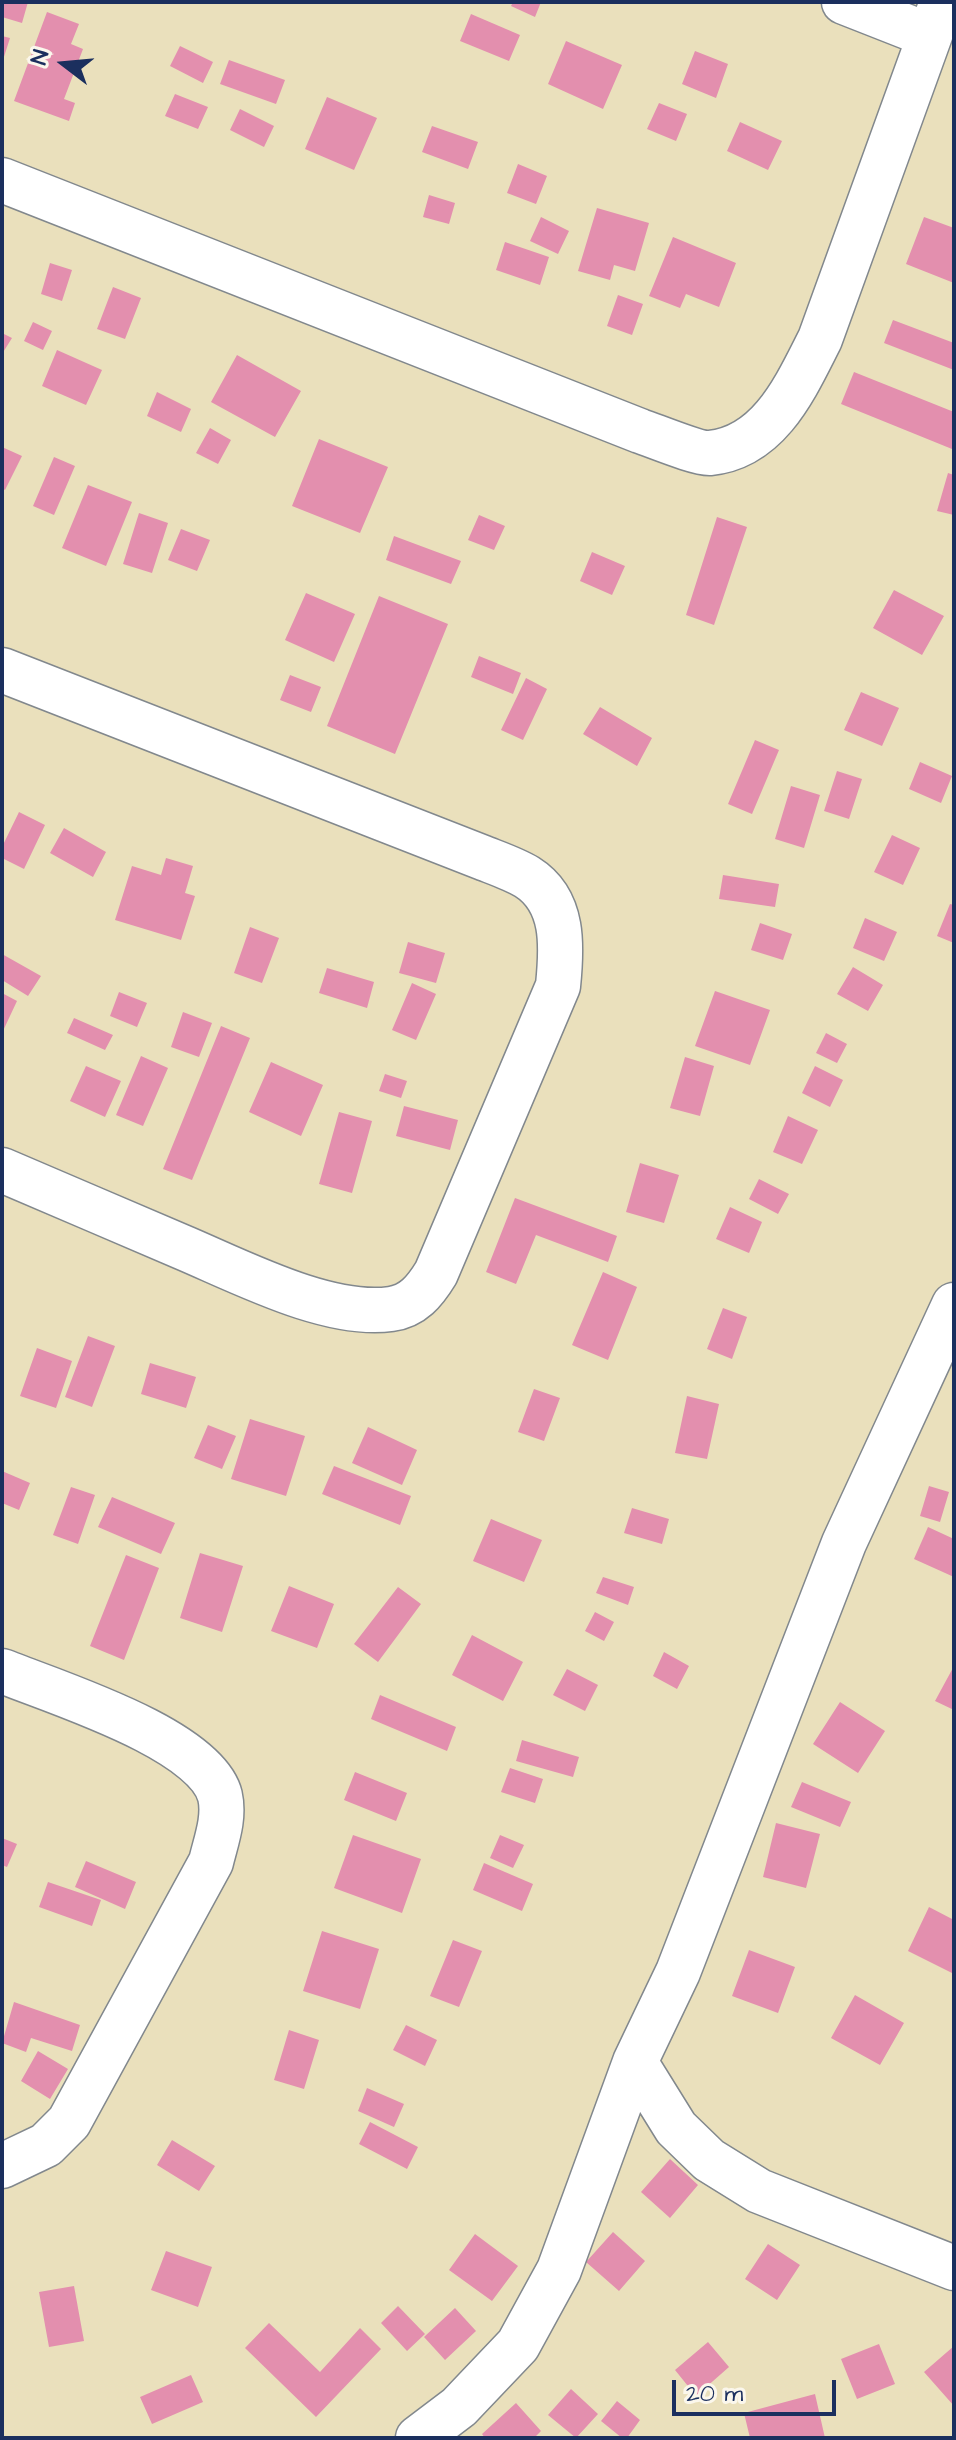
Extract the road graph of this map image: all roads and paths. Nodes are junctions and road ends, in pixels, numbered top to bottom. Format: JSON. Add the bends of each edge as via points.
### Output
{"nodes":[{"id":1,"x":844,"y":2,"type":"edge"},
{"id":2,"x":935,"y":19,"type":"edge"},
{"id":3,"x":2,"y":180,"type":"edge"},
{"id":4,"x":2,"y":670,"type":"edge"},
{"id":5,"x":2,"y":1170,"type":"edge"},
{"id":6,"x":954,"y":1305,"type":"edge"},
{"id":7,"x":2,"y":1671,"type":"edge"},
{"id":8,"x":635,"y":2062,"type":"junction"},
{"id":9,"x":2,"y":2166,"type":"edge"},
{"id":10,"x":954,"y":2268,"type":"edge"},
{"id":11,"x":418,"y":2438,"type":"edge"}],
"edges":[{"from":1,"to":2,"type":"street"},
{"from":2,"to":3,"type":"street","via":[[820,339],[795,389],[751,441],[708,453],[640,431]]},
{"from":4,"to":5,"type":"street","via":[[529,878],[551,902],[562,942],[558,986],[436,1273],[424,1293],[405,1305],[352,1308],[291,1293]]},
{"from":6,"to":8,"type":"street","via":[[844,1543],[678,1972]]},
{"from":7,"to":9,"type":"street","via":[[172,1744],[200,1764],[220,1794],[221,1822],[211,1862],[69,2122],[46,2145]]},
{"from":8,"to":10,"type":"street","via":[[676,2128],[709,2160],[759,2191]]},
{"from":8,"to":11,"type":"street","via":[[559,2270],[518,2345],[459,2407]]}]}
